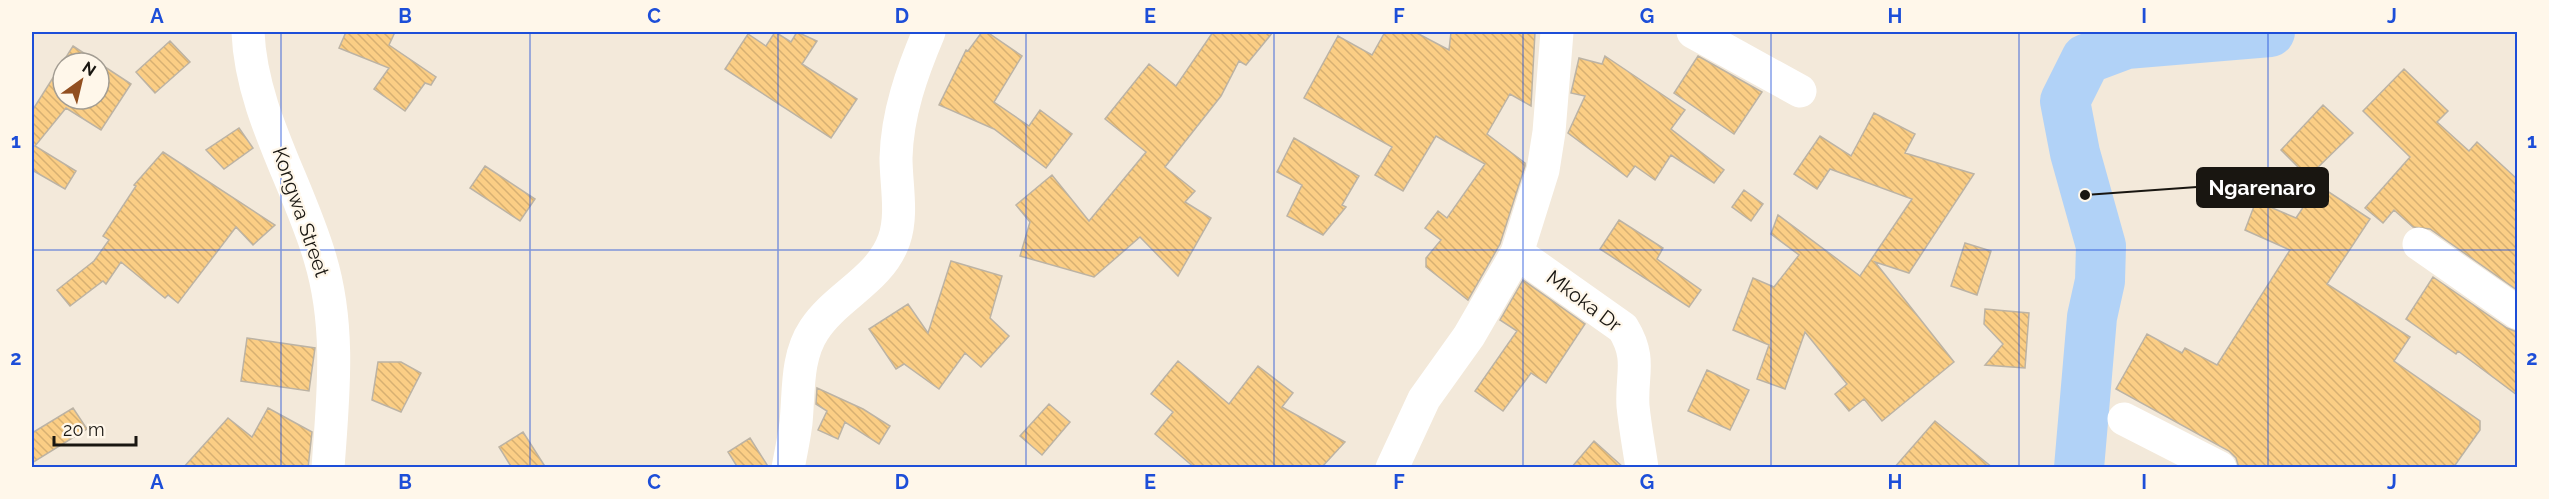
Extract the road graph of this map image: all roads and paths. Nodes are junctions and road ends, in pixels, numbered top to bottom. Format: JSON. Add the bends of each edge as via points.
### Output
{"nodes":[{"id":1,"x":248,"y":32,"type":"edge"},
{"id":2,"x":929,"y":32,"type":"edge"},
{"id":3,"x":1557,"y":32,"type":"edge"},
{"id":4,"x":1693,"y":32,"type":"edge"},
{"id":5,"x":1800,"y":91,"type":"dead end"},
{"id":6,"x":2419,"y":244,"type":"dead end"},
{"id":7,"x":1517,"y":253,"type":"junction"},
{"id":8,"x":2517,"y":313,"type":"edge"},
{"id":9,"x":2124,"y":419,"type":"dead end"},
{"id":10,"x":328,"y":468,"type":"edge"},
{"id":11,"x":788,"y":468,"type":"edge"},
{"id":12,"x":1392,"y":468,"type":"edge"},
{"id":13,"x":1642,"y":468,"type":"edge"},
{"id":14,"x":2220,"y":468,"type":"edge"}],
"edges":[{"from":1,"to":10,"type":"street","name":"Kongwa Street","via":[[249,51],[266,116],[310,225],[330,300],[335,352]]},
{"from":2,"to":11,"type":"street","via":[[902,111],[896,158],[898,216],[894,240],[878,268],[829,312],[807,342],[800,363]]},
{"from":3,"to":7,"type":"street","via":[[1550,132],[1543,170]]},
{"from":4,"to":5,"type":"street"},
{"from":6,"to":8,"type":"street"},
{"from":7,"to":12,"type":"street","via":[[1469,336],[1424,399]]},
{"from":7,"to":13,"type":"street","name":"Mkoka Dr","via":[[1623,328],[1632,343],[1636,359],[1633,403]]},
{"from":9,"to":14,"type":"street"}]}
